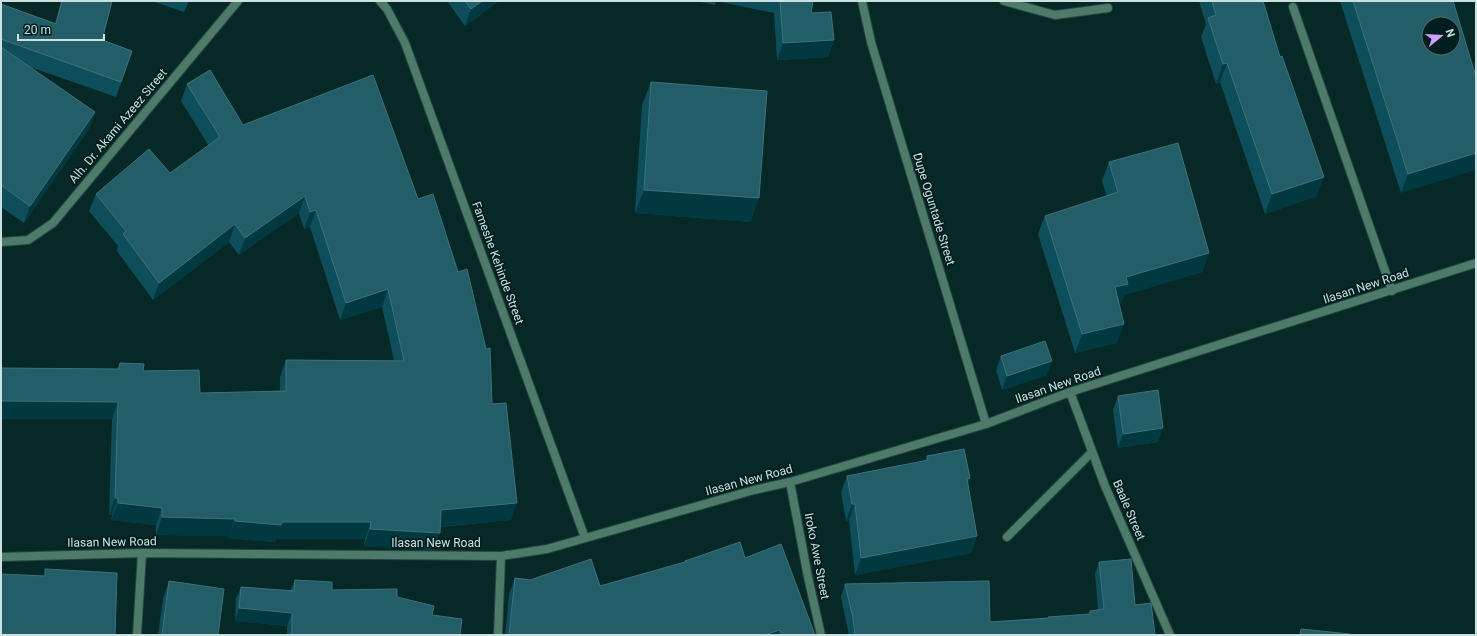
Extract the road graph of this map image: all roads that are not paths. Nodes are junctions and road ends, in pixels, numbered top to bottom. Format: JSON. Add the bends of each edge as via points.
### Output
{"nodes":[{"id":1,"x":238,"y":1,"type":"edge"},
{"id":2,"x":380,"y":1,"type":"edge"},
{"id":3,"x":862,"y":1,"type":"edge"},
{"id":4,"x":1004,"y":1,"type":"edge"},
{"id":5,"x":1293,"y":6,"type":"dead end"},
{"id":6,"x":1108,"y":8,"type":"dead end"},
{"id":7,"x":1,"y":242,"type":"edge"},
{"id":8,"x":1476,"y":263,"type":"edge"},
{"id":9,"x":1392,"y":291,"type":"junction"},
{"id":10,"x":1070,"y":392,"type":"junction"},
{"id":11,"x":986,"y":424,"type":"junction"},
{"id":12,"x":1092,"y":452,"type":"junction"},
{"id":13,"x":790,"y":482,"type":"junction"},
{"id":14,"x":1007,"y":537,"type":"dead end"},
{"id":15,"x":585,"y":538,"type":"junction"},
{"id":16,"x":142,"y":553,"type":"junction"},
{"id":17,"x":500,"y":556,"type":"junction"},
{"id":18,"x":1,"y":557,"type":"edge"},
{"id":19,"x":137,"y":635,"type":"edge"},
{"id":20,"x":498,"y":635,"type":"edge"},
{"id":21,"x":820,"y":635,"type":"edge"},
{"id":22,"x":1170,"y":635,"type":"edge"}],
"edges":[{"from":1,"to":7,"type":"street","name":"Alh. Dr. Akami Azeez Street","via":[[53,223],[28,240]]},
{"from":2,"to":15,"type":"street","name":"Fameshe Kehinde Street","via":[[405,43]]},
{"from":3,"to":11,"type":"street","name":"Dupe Oguntade Street","via":[[871,42]]},
{"from":4,"to":6,"type":"street","via":[[1055,15]]},
{"from":5,"to":9,"type":"street"},
{"from":8,"to":9,"type":"street","name":"Ilasan New Road"},
{"from":9,"to":10,"type":"street","name":"Ilasan New Road"},
{"from":10,"to":11,"type":"street","name":"Ilasan New Road"},
{"from":10,"to":12,"type":"street","name":"Baale Street"},
{"from":11,"to":13,"type":"street","name":"Ilasan New Road"},
{"from":12,"to":14,"type":"street"},
{"from":12,"to":22,"type":"street","name":"Baale Street"},
{"from":13,"to":15,"type":"street","name":"Ilasan New Road"},
{"from":13,"to":21,"type":"street","name":"Iroko Awe Street"},
{"from":15,"to":17,"type":"street","name":"Ilasan New Road","via":[[547,549]]},
{"from":16,"to":17,"type":"street","name":"Ilasan New Road"},
{"from":16,"to":18,"type":"street","name":"Ilasan New Road"},
{"from":16,"to":19,"type":"street"},
{"from":17,"to":20,"type":"street"}]}
